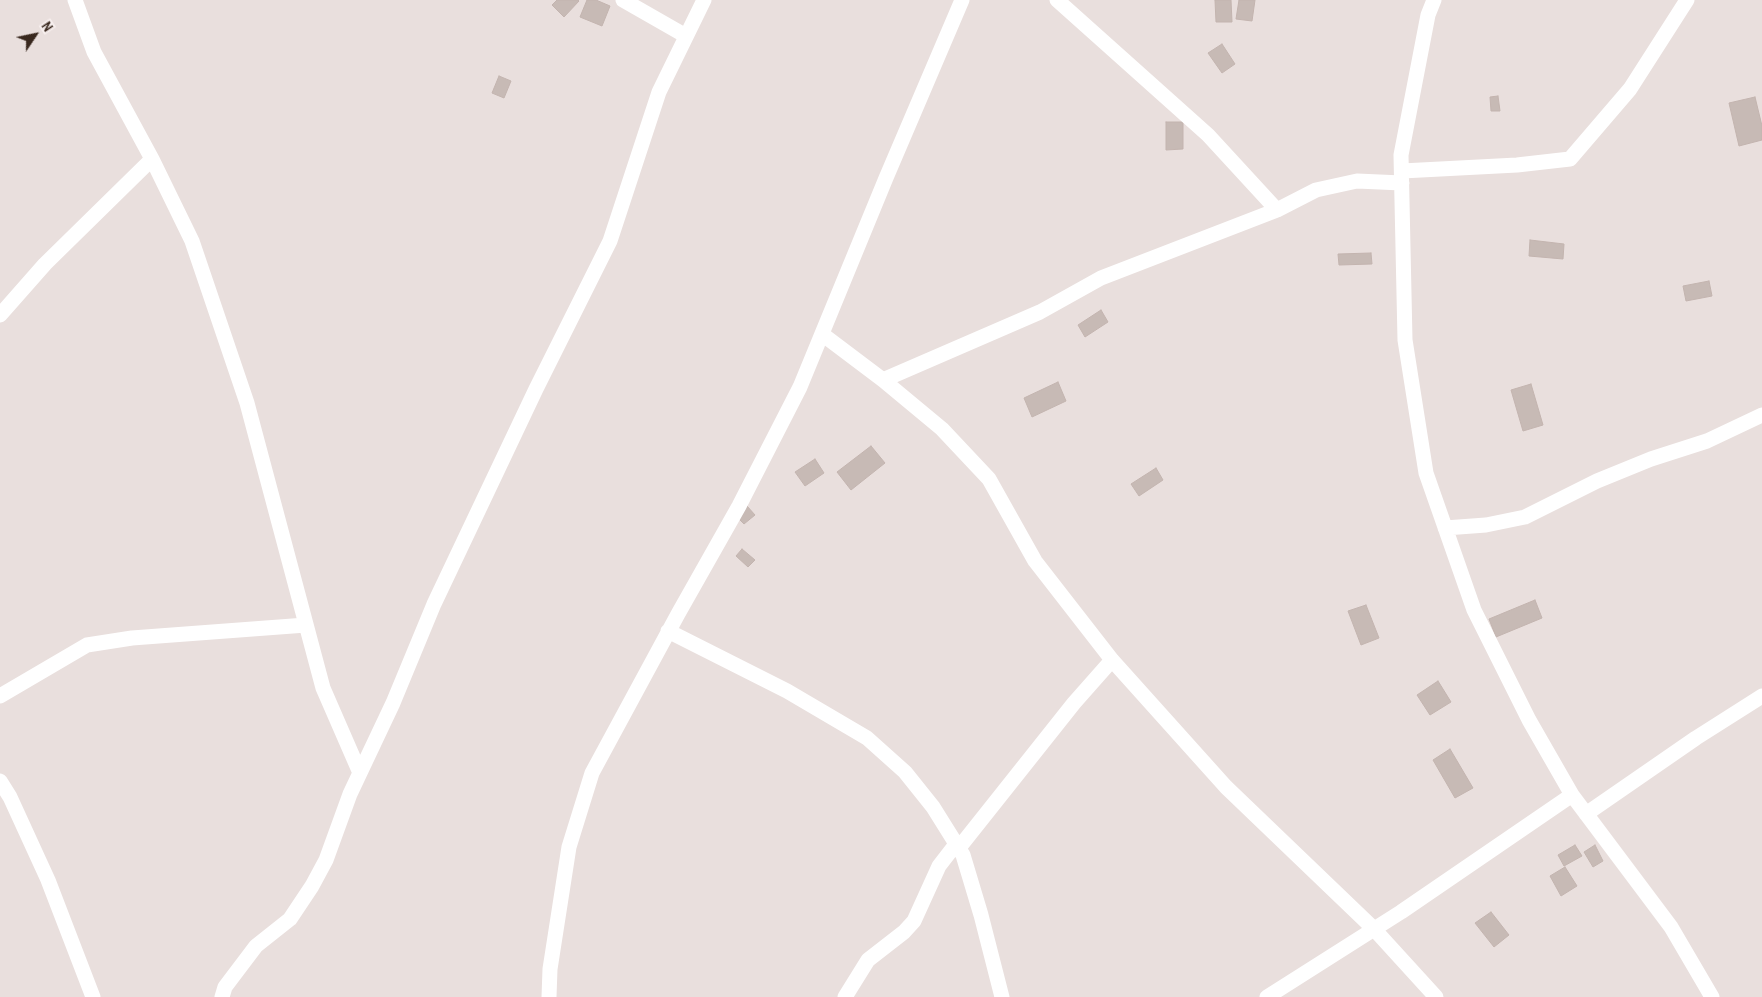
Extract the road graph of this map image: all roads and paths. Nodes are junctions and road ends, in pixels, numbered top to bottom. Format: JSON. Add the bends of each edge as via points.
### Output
{"nodes":[{"id":1,"x":75,"y":0,"type":"edge"},
{"id":2,"x":623,"y":0,"type":"edge"},
{"id":3,"x":704,"y":0,"type":"edge"},
{"id":4,"x":962,"y":0,"type":"edge"},
{"id":5,"x":1057,"y":0,"type":"edge"},
{"id":6,"x":1434,"y":0,"type":"edge"},
{"id":7,"x":1688,"y":0,"type":"edge"},
{"id":8,"x":686,"y":36,"type":"junction"},
{"id":9,"x":152,"y":159,"type":"junction"},
{"id":10,"x":1402,"y":177,"type":"junction"},
{"id":11,"x":1277,"y":210,"type":"junction"},
{"id":12,"x":0,"y":315,"type":"edge"},
{"id":13,"x":822,"y":334,"type":"junction"},
{"id":14,"x":883,"y":380,"type":"junction"},
{"id":15,"x":1762,"y":415,"type":"edge"},
{"id":16,"x":1445,"y":528,"type":"junction"},
{"id":17,"x":306,"y":625,"type":"junction"},
{"id":18,"x":668,"y":631,"type":"junction"},
{"id":19,"x":1112,"y":660,"type":"junction"},
{"id":20,"x":0,"y":696,"type":"edge"},
{"id":21,"x":1762,"y":696,"type":"edge"},
{"id":22,"x":360,"y":773,"type":"junction"},
{"id":23,"x":0,"y":780,"type":"edge"},
{"id":24,"x":1572,"y":795,"type":"junction"},
{"id":25,"x":1586,"y":814,"type":"junction"},
{"id":26,"x":957,"y":846,"type":"junction"},
{"id":27,"x":1374,"y":929,"type":"junction"},
{"id":28,"x":93,"y":997,"type":"edge"},
{"id":29,"x":222,"y":997,"type":"edge"},
{"id":30,"x":549,"y":997,"type":"edge"},
{"id":31,"x":845,"y":997,"type":"edge"},
{"id":32,"x":1002,"y":997,"type":"edge"},
{"id":33,"x":1267,"y":997,"type":"edge"},
{"id":34,"x":1436,"y":997,"type":"edge"},
{"id":35,"x":1712,"y":997,"type":"edge"}],
"edges":[{"from":1,"to":9,"type":"street","via":[[94,52]]},
{"from":2,"to":8,"type":"street"},
{"from":3,"to":8,"type":"street"},
{"from":4,"to":13,"type":"street"},
{"from":5,"to":11,"type":"street","via":[[1208,134]]},
{"from":6,"to":10,"type":"street","via":[[1428,16],[1405,137]]},
{"from":7,"to":10,"type":"street","via":[[1630,89],[1570,159]]},
{"from":8,"to":22,"type":"street","via":[[659,92],[610,241],[434,604]]},
{"from":9,"to":12,"type":"street","via":[[45,264]]},
{"from":9,"to":17,"type":"street","via":[[192,241],[247,403]]},
{"from":10,"to":11,"type":"street","via":[[1357,181],[1316,190]]},
{"from":10,"to":16,"type":"street","via":[[1405,340],[1426,473]]},
{"from":11,"to":14,"type":"street","via":[[1101,278],[1040,312]]},
{"from":13,"to":14,"type":"street"},
{"from":13,"to":18,"type":"street","via":[[800,387],[739,506]]},
{"from":14,"to":19,"type":"street","via":[[942,429],[989,479],[1035,561]]},
{"from":15,"to":16,"type":"street","via":[[1706,441],[1597,481],[1525,517],[1486,525]]},
{"from":16,"to":24,"type":"street","via":[[1474,610],[1529,720]]},
{"from":17,"to":20,"type":"street","via":[[132,638],[87,645]]},
{"from":17,"to":22,"type":"street","via":[[322,688]]},
{"from":18,"to":26,"type":"street","via":[[787,691],[867,738],[905,772],[933,806]]},
{"from":18,"to":30,"type":"street","via":[[592,773],[569,847],[550,969]]},
{"from":19,"to":26,"type":"street"},
{"from":19,"to":27,"type":"street","via":[[1226,787]]},
{"from":21,"to":25,"type":"street"},
{"from":22,"to":29,"type":"street","via":[[326,860],[312,886],[290,919],[256,946],[241,964]]},
{"from":23,"to":28,"type":"street","via":[[48,880]]},
{"from":24,"to":25,"type":"street"},
{"from":24,"to":27,"type":"street"},
{"from":25,"to":35,"type":"street","via":[[1670,927]]},
{"from":26,"to":31,"type":"street","via":[[939,866],[914,922],[868,960]]},
{"from":26,"to":32,"type":"street","via":[[963,855],[981,915]]},
{"from":27,"to":33,"type":"street"},
{"from":27,"to":34,"type":"street"}]}
